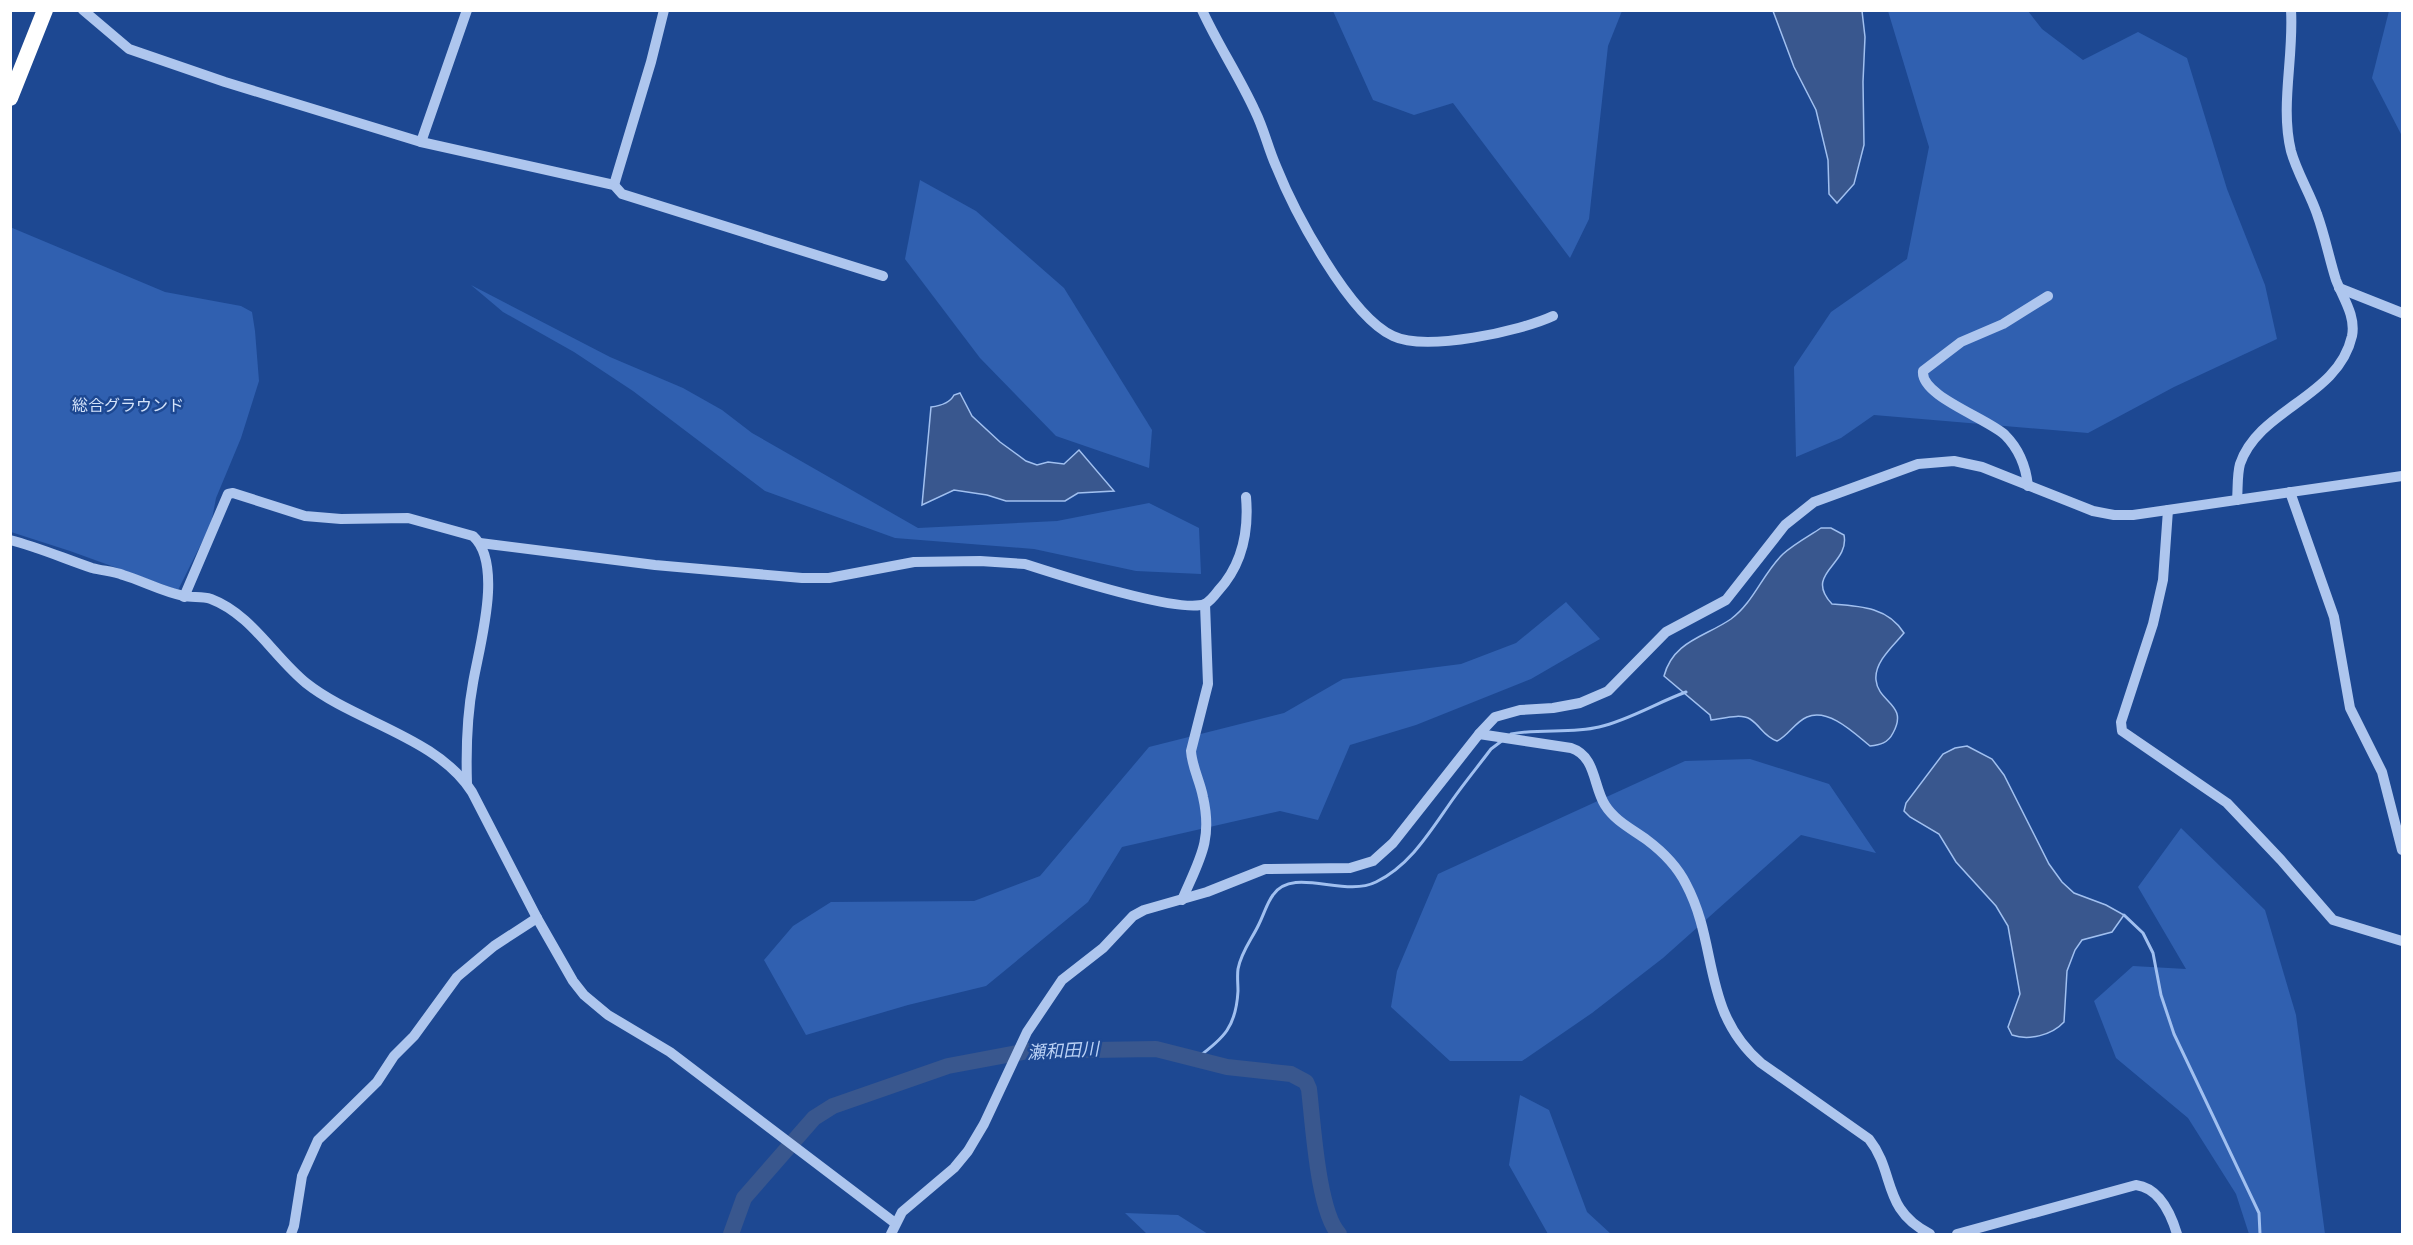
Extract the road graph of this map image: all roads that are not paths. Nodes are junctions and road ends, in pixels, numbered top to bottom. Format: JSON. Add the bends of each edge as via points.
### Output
{"nodes":[{"id":1,"x":45,"y":10,"type":"edge"},
{"id":2,"x":84,"y":10,"type":"edge"},
{"id":3,"x":467,"y":10,"type":"edge"},
{"id":4,"x":663,"y":10,"type":"edge"},
{"id":5,"x":1202,"y":10,"type":"edge"},
{"id":6,"x":2291,"y":10,"type":"edge"},
{"id":7,"x":10,"y":98,"type":"edge"},
{"id":8,"x":421,"y":142,"type":"junction"},
{"id":9,"x":614,"y":185,"type":"junction"},
{"id":10,"x":883,"y":276,"type":"dead end"},
{"id":11,"x":2339,"y":288,"type":"junction"},
{"id":12,"x":2048,"y":296,"type":"dead end"},
{"id":13,"x":2403,"y":313,"type":"edge"},
{"id":14,"x":1553,"y":316,"type":"dead end"},
{"id":15,"x":2403,"y":476,"type":"edge"},
{"id":16,"x":2028,"y":486,"type":"junction"},
{"id":17,"x":2290,"y":492,"type":"junction"},
{"id":18,"x":1246,"y":497,"type":"dead end"},
{"id":19,"x":2237,"y":500,"type":"junction"},
{"id":20,"x":2168,"y":510,"type":"junction"},
{"id":21,"x":10,"y":540,"type":"edge"},
{"id":22,"x":480,"y":543,"type":"junction"},
{"id":23,"x":184,"y":597,"type":"junction"},
{"id":24,"x":1205,"y":603,"type":"junction"},
{"id":25,"x":1479,"y":734,"type":"junction"},
{"id":26,"x":467,"y":784,"type":"junction"},
{"id":27,"x":2403,"y":850,"type":"edge"},
{"id":28,"x":1182,"y":900,"type":"junction"},
{"id":29,"x":537,"y":918,"type":"junction"},
{"id":30,"x":2403,"y":941,"type":"edge"},
{"id":31,"x":895,"y":1223,"type":"junction"},
{"id":32,"x":291,"y":1234,"type":"edge"},
{"id":33,"x":891,"y":1234,"type":"edge"},
{"id":34,"x":1930,"y":1234,"type":"edge"},
{"id":35,"x":1957,"y":1234,"type":"edge"},
{"id":36,"x":2178,"y":1234,"type":"edge"}],
"edges":[{"from":1,"to":7,"type":"highway"},
{"from":2,"to":8,"type":"street","via":[[129,49]]},
{"from":3,"to":8,"type":"street"},
{"from":4,"to":9,"type":"street"},
{"from":5,"to":14,"type":"street","via":[[1255,109],[1284,184],[1313,241],[1375,323],[1398,338],[1427,342],[1508,330]]},
{"from":6,"to":11,"type":"street","via":[[2288,134],[2295,162],[2319,218]]},
{"from":8,"to":9,"type":"street"},
{"from":9,"to":10,"type":"street","via":[[622,194]]},
{"from":11,"to":13,"type":"street"},
{"from":11,"to":19,"type":"street","via":[[2352,324],[2344,359],[2330,376],[2257,437],[2239,466]]},
{"from":12,"to":16,"type":"street","via":[[2003,324],[1961,342],[1923,371],[1924,381],[1936,393],[2004,434],[2023,463]]},
{"from":15,"to":17,"type":"street"},
{"from":16,"to":20,"type":"street","via":[[2100,514]]},
{"from":16,"to":25,"type":"street","via":[[1972,464],[1937,461],[1821,498],[1785,525],[1726,600],[1666,632],[1608,691],[1580,703],[1501,714]]},
{"from":17,"to":19,"type":"street"},
{"from":17,"to":27,"type":"street","via":[[2334,617],[2350,708],[2382,772]]},
{"from":18,"to":24,"type":"street","via":[[1248,518],[1237,565]]},
{"from":19,"to":20,"type":"street"},
{"from":20,"to":30,"type":"street","via":[[2163,580],[2121,722],[2122,731],[2227,803],[2330,917]]},
{"from":21,"to":23,"type":"street"},
{"from":22,"to":23,"type":"street","via":[[469,534],[420,520],[316,517],[233,493],[228,494]]},
{"from":22,"to":24,"type":"street","via":[[801,578],[829,578],[914,562],[1007,561],[1163,602]]},
{"from":22,"to":26,"type":"street","via":[[486,561],[486,619],[471,693]]},
{"from":23,"to":26,"type":"street","via":[[209,598],[231,610],[309,685],[436,756]]},
{"from":24,"to":28,"type":"street","via":[[1208,684],[1191,751],[1206,810],[1207,837]]},
{"from":25,"to":28,"type":"street","via":[[1392,843],[1373,861],[1350,868],[1265,869]]},
{"from":25,"to":34,"type":"street","via":[[1576,749],[1588,760],[1610,813],[1660,850],[1684,880],[1699,919],[1720,1004],[1741,1043],[1761,1063],[1869,1139],[1895,1201],[1913,1223]]},
{"from":26,"to":29,"type":"street"},
{"from":28,"to":31,"type":"street","via":[[1133,916],[1103,948],[1062,980],[1027,1032],[968,1151],[954,1168],[911,1203]]},
{"from":29,"to":31,"type":"street","via":[[573,981],[591,1002],[670,1052]]},
{"from":29,"to":32,"type":"street","via":[[457,977],[372,1088],[318,1140],[302,1176]]},
{"from":31,"to":33,"type":"street"},
{"from":35,"to":36,"type":"street","via":[[2136,1185],[2159,1198]]}]}
